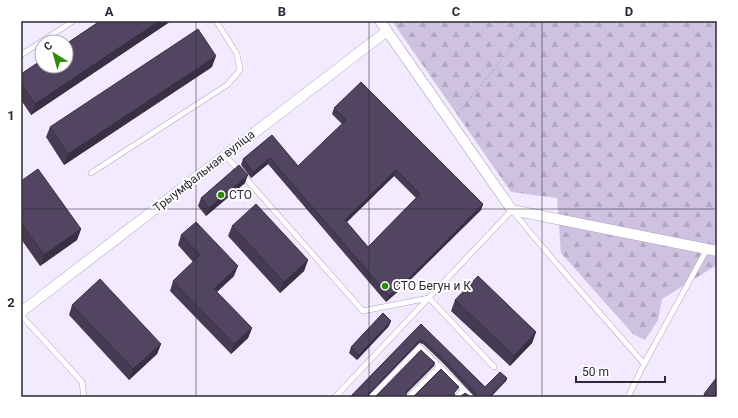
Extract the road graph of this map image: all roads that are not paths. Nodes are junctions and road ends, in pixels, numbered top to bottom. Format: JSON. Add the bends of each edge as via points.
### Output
{"nodes":[{"id":1,"x":73,"y":21,"type":"edge"},
{"id":2,"x":216,"y":21,"type":"edge"},
{"id":3,"x":380,"y":21,"type":"edge"},
{"id":4,"x":387,"y":31,"type":"junction"},
{"id":5,"x":21,"y":55,"type":"edge"},
{"id":6,"x":225,"y":155,"type":"junction"},
{"id":7,"x":91,"y":173,"type":"dead end"},
{"id":8,"x":512,"y":210,"type":"junction"},
{"id":9,"x":712,"y":250,"type":"edge"},
{"id":10,"x":429,"y":298,"type":"junction"},
{"id":11,"x":21,"y":313,"type":"edge"},
{"id":12,"x":644,"y":364,"type":"junction"},
{"id":13,"x":440,"y":366,"type":"junction"},
{"id":14,"x":494,"y":367,"type":"dead end"},
{"id":15,"x":464,"y":390,"type":"junction"},
{"id":16,"x":84,"y":397,"type":"edge"},
{"id":17,"x":335,"y":397,"type":"edge"},
{"id":18,"x":370,"y":397,"type":"edge"},
{"id":19,"x":409,"y":397,"type":"edge"},
{"id":20,"x":457,"y":397,"type":"edge"},
{"id":21,"x":471,"y":397,"type":"edge"},
{"id":22,"x":628,"y":397,"type":"edge"}],
"edges":[{"from":1,"to":5,"type":"lane"},
{"from":2,"to":7,"type":"lane","via":[[237,54],[240,70],[227,85]]},
{"from":3,"to":4,"type":"street"},
{"from":4,"to":6,"type":"street","name":"Трыумфальная вуліца"},
{"from":4,"to":8,"type":"street"},
{"from":6,"to":10,"type":"lane","via":[[362,311]]},
{"from":6,"to":11,"type":"street","name":"Трыумфальная вуліца"},
{"from":8,"to":9,"type":"street"},
{"from":8,"to":10,"type":"lane"},
{"from":8,"to":12,"type":"lane","via":[[553,261]]},
{"from":9,"to":12,"type":"lane"},
{"from":10,"to":14,"type":"lane"},
{"from":10,"to":17,"type":"lane"},
{"from":11,"to":16,"type":"lane","via":[[82,382]]},
{"from":12,"to":22,"type":"lane"},
{"from":13,"to":15,"type":"lane"},
{"from":13,"to":18,"type":"lane","via":[[420,347]]},
{"from":13,"to":19,"type":"lane"},
{"from":15,"to":20,"type":"lane"},
{"from":15,"to":21,"type":"lane"}]}
